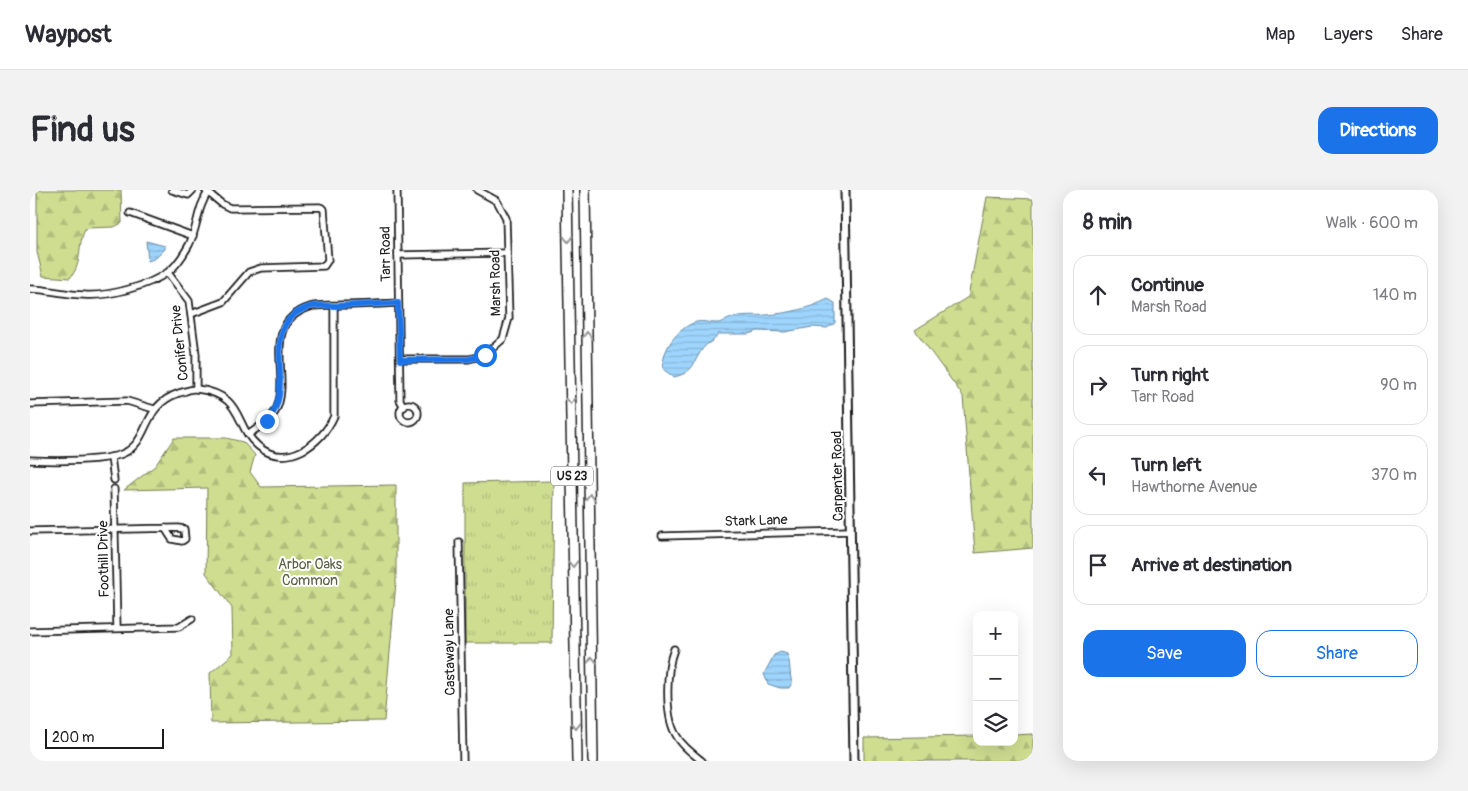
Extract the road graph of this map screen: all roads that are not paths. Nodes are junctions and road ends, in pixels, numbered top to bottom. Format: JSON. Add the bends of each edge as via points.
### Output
{"nodes":[{"id":1,"x":172,"y":190,"type":"edge"},
{"id":2,"x":193,"y":190,"type":"edge"},
{"id":3,"x":397,"y":190,"type":"edge"},
{"id":4,"x":477,"y":190,"type":"edge"},
{"id":5,"x":567,"y":190,"type":"edge"},
{"id":6,"x":585,"y":190,"type":"edge"},
{"id":7,"x":845,"y":190,"type":"edge"},
{"id":8,"x":208,"y":191,"type":"edge"},
{"id":9,"x":484,"y":191,"type":"edge"},
{"id":10,"x":130,"y":213,"type":"dead end"},
{"id":11,"x":193,"y":236,"type":"junction"},
{"id":12,"x":507,"y":253,"type":"junction"},
{"id":13,"x":398,"y":255,"type":"junction"},
{"id":14,"x":168,"y":273,"type":"junction"},
{"id":15,"x":30,"y":289,"type":"edge"},
{"id":16,"x":398,"y":303,"type":"junction"},
{"id":17,"x":334,"y":306,"type":"junction"},
{"id":18,"x":191,"y":314,"type":"junction"},
{"id":19,"x":400,"y":360,"type":"junction"},
{"id":20,"x":196,"y":388,"type":"junction"},
{"id":21,"x":30,"y":404,"type":"edge"},
{"id":22,"x":404,"y":407,"type":"dead end"},
{"id":23,"x":154,"y":409,"type":"junction"},
{"id":24,"x":249,"y":434,"type":"junction"},
{"id":25,"x":111,"y":457,"type":"junction"},
{"id":26,"x":30,"y":460,"type":"edge"},
{"id":27,"x":114,"y":480,"type":"dead end"},
{"id":28,"x":114,"y":489,"type":"dead end"},
{"id":29,"x":166,"y":528,"type":"dead end"},
{"id":30,"x":115,"y":529,"type":"junction"},
{"id":31,"x":30,"y":531,"type":"edge"},
{"id":32,"x":850,"y":531,"type":"junction"},
{"id":33,"x":662,"y":536,"type":"dead end"},
{"id":34,"x":459,"y":542,"type":"dead end"},
{"id":35,"x":192,"y":619,"type":"dead end"},
{"id":36,"x":117,"y":628,"type":"junction"},
{"id":37,"x":30,"y":630,"type":"edge"},
{"id":38,"x":674,"y":649,"type":"dead end"},
{"id":39,"x":463,"y":761,"type":"edge"},
{"id":40,"x":577,"y":761,"type":"edge"},
{"id":41,"x":593,"y":761,"type":"edge"},
{"id":42,"x":702,"y":761,"type":"edge"},
{"id":43,"x":854,"y":761,"type":"edge"}],
"edges":[{"from":1,"to":2,"type":"street","via":[[188,196]]},
{"from":3,"to":13,"type":"street","name":"Tarr Road"},
{"from":4,"to":9,"type":"street","name":"Marsh Road"},
{"from":5,"to":40,"type":"highway","number":"US 23","one_way":true},
{"from":41,"to":6,"type":"highway","number":"US 23","one_way":true},
{"from":7,"to":32,"type":"main road","name":"Carpenter Road"},
{"from":8,"to":11,"type":"street"},
{"from":8,"to":18,"type":"street","via":[[230,208],[324,209],[328,260],[324,266],[261,268],[248,272],[224,302]]},
{"from":9,"to":12,"type":"street","name":"Marsh Road","via":[[497,202],[506,218]]},
{"from":10,"to":11,"type":"street"},
{"from":11,"to":14,"type":"street","via":[[180,260]]},
{"from":12,"to":13,"type":"street"},
{"from":12,"to":19,"type":"street","name":"Marsh Road","via":[[508,318],[503,339],[496,348],[469,359]]},
{"from":13,"to":16,"type":"street","name":"Tarr Road"},
{"from":14,"to":15,"type":"street","via":[[132,288],[100,295]]},
{"from":14,"to":18,"type":"street","name":"Conifer Drive","via":[[185,293]]},
{"from":16,"to":17,"type":"street"},
{"from":16,"to":19,"type":"street","name":"Tarr Road"},
{"from":17,"to":24,"type":"street","via":[[317,306],[301,311],[284,328],[280,341],[277,407],[267,421]]},
{"from":17,"to":24,"type":"street","via":[[335,412],[326,430],[308,448],[288,456],[263,450]]},
{"from":18,"to":20,"type":"street","name":"Conifer Drive"},
{"from":19,"to":22,"type":"street","name":"Tarr Road","via":[[400,400]]},
{"from":20,"to":23,"type":"street","via":[[167,397]]},
{"from":20,"to":24,"type":"street","via":[[229,402]]},
{"from":21,"to":23,"type":"street","via":[[127,401]]},
{"from":23,"to":25,"type":"street","via":[[138,441],[126,452]]},
{"from":25,"to":26,"type":"street"},
{"from":25,"to":27,"type":"street"},
{"from":28,"to":30,"type":"street","name":"Foothill Drive"},
{"from":29,"to":30,"type":"street"},
{"from":30,"to":31,"type":"street"},
{"from":30,"to":36,"type":"street","name":"Foothill Drive"},
{"from":32,"to":33,"type":"street","name":"Stark Lane"},
{"from":32,"to":43,"type":"main road","name":"Carpenter Road"},
{"from":34,"to":39,"type":"street","name":"Castaway Lane"},
{"from":35,"to":36,"type":"street","via":[[180,627]]},
{"from":36,"to":37,"type":"street"},
{"from":38,"to":42,"type":"street","via":[[668,666],[671,724],[689,751]]}]}
